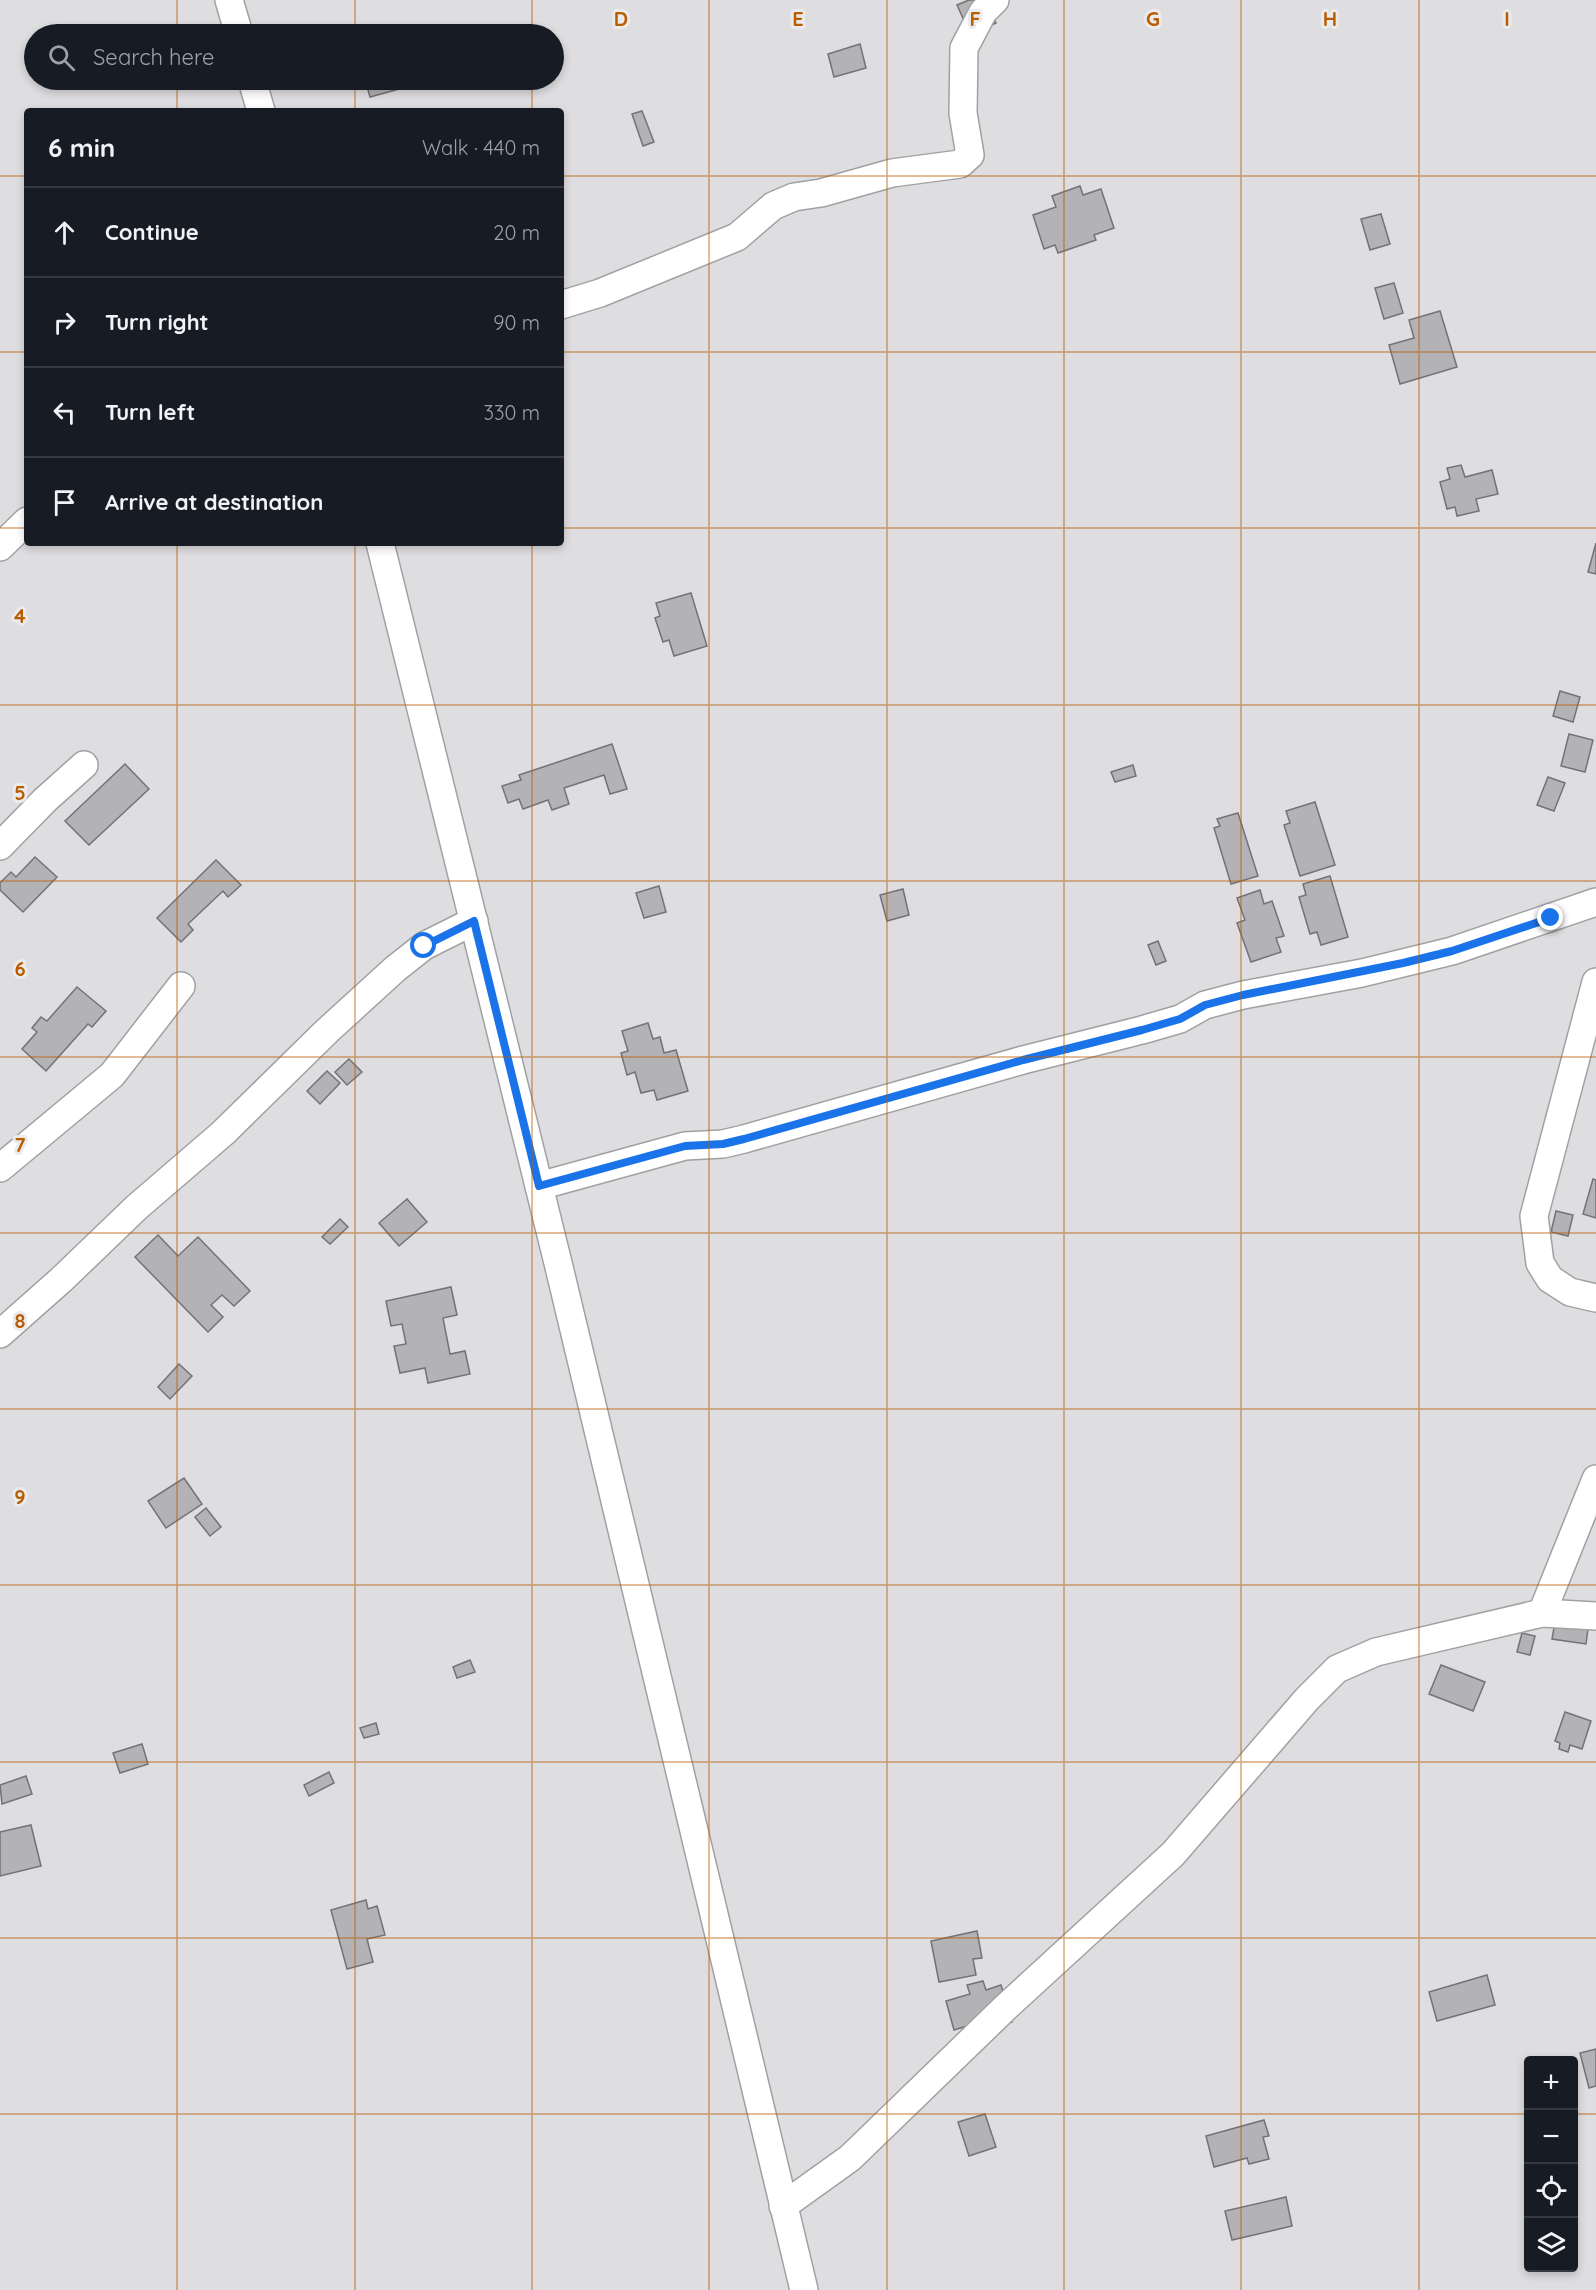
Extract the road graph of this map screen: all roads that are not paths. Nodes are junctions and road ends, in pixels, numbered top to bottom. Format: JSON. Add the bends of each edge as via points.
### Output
{"nodes":[{"id":1,"x":229,"y":0,"type":"edge"},
{"id":2,"x":995,"y":0,"type":"edge"},
{"id":3,"x":236,"y":24,"type":"edge"},
{"id":4,"x":255,"y":90,"type":"edge"},
{"id":5,"x":260,"y":108,"type":"edge"},
{"id":6,"x":564,"y":304,"type":"edge"},
{"id":7,"x":24,"y":524,"type":"edge"},
{"id":8,"x":381,"y":546,"type":"edge"},
{"id":9,"x":0,"y":547,"type":"edge"},
{"id":10,"x":84,"y":765,"type":"dead end"},
{"id":11,"x":0,"y":846,"type":"edge"},
{"id":12,"x":1596,"y":902,"type":"edge"},
{"id":13,"x":474,"y":921,"type":"junction"},
{"id":14,"x":1596,"y":982,"type":"edge"},
{"id":15,"x":181,"y":986,"type":"dead end"},
{"id":16,"x":0,"y":1168,"type":"edge"},
{"id":17,"x":539,"y":1186,"type":"junction"},
{"id":18,"x":1596,"y":1298,"type":"edge"},
{"id":19,"x":0,"y":1334,"type":"edge"},
{"id":20,"x":1596,"y":1479,"type":"edge"},
{"id":21,"x":1542,"y":1613,"type":"junction"},
{"id":22,"x":1596,"y":1616,"type":"edge"},
{"id":23,"x":783,"y":2206,"type":"junction"},
{"id":24,"x":804,"y":2290,"type":"edge"}],
"edges":[{"from":1,"to":3,"type":"street"},
{"from":2,"to":6,"type":"street","via":[[983,12],[964,48],[963,112],[970,155],[960,164],[892,173],[821,193],[794,196],[773,206],[737,237]]},
{"from":4,"to":5,"type":"street"},
{"from":7,"to":9,"type":"street"},
{"from":8,"to":13,"type":"street"},
{"from":10,"to":11,"type":"street"},
{"from":12,"to":17,"type":"street","via":[[1452,951],[1243,995],[1142,1030],[744,1139],[685,1146]]},
{"from":13,"to":17,"type":"street"},
{"from":13,"to":19,"type":"street","via":[[424,946],[395,969],[223,1133],[136,1207]]},
{"from":14,"to":18,"type":"street","via":[[1534,1216],[1540,1263],[1550,1279],[1570,1292]]},
{"from":15,"to":16,"type":"street","via":[[112,1075]]},
{"from":17,"to":23,"type":"street"},
{"from":20,"to":21,"type":"street"},
{"from":21,"to":22,"type":"street"},
{"from":21,"to":23,"type":"street","via":[[1376,1652],[1337,1669],[1173,1854],[1006,2007],[850,2158]]},
{"from":23,"to":24,"type":"street"}]}
